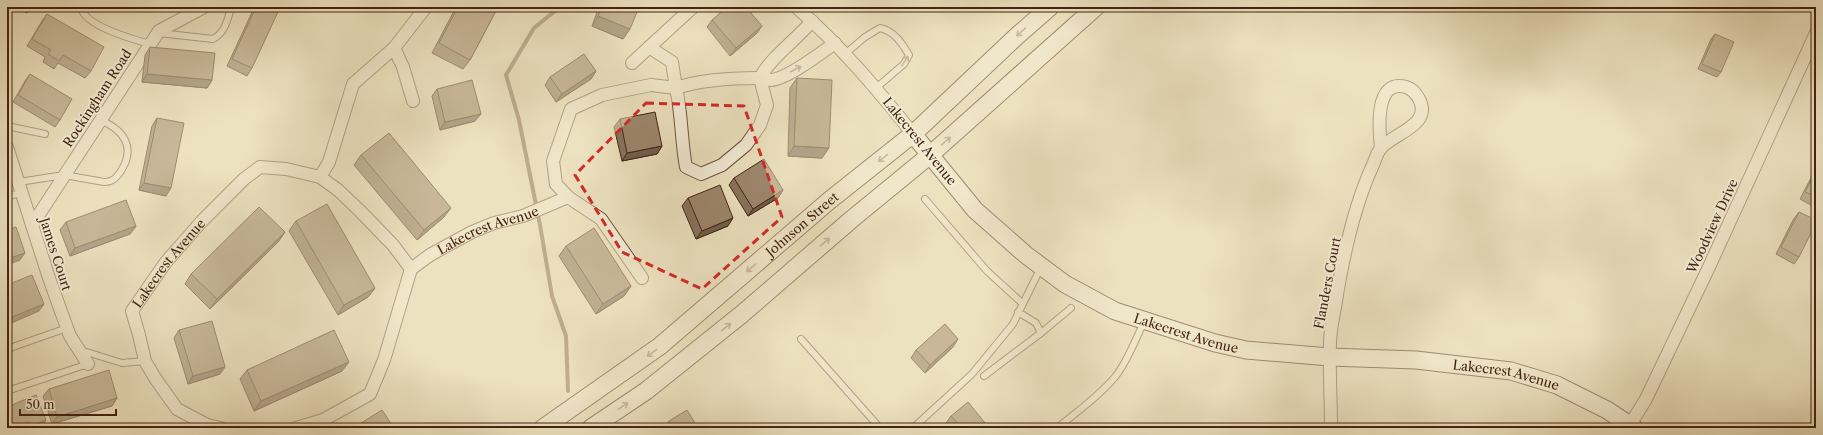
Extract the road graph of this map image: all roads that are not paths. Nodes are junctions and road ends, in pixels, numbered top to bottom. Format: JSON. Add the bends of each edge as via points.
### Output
{"nodes":[{"id":1,"x":81,"y":7,"type":"edge"},
{"id":2,"x":231,"y":7,"type":"edge"},
{"id":3,"x":426,"y":7,"type":"edge"},
{"id":4,"x":693,"y":7,"type":"edge"},
{"id":5,"x":796,"y":7,"type":"edge"},
{"id":6,"x":1050,"y":7,"type":"edge"},
{"id":7,"x":1096,"y":7,"type":"edge"},
{"id":8,"x":198,"y":8,"type":"edge"},
{"id":9,"x":812,"y":21,"type":"junction"},
{"id":10,"x":157,"y":33,"type":"junction"},
{"id":11,"x":1816,"y":33,"type":"edge"},
{"id":12,"x":835,"y":43,"type":"junction"},
{"id":13,"x":150,"y":44,"type":"junction"},
{"id":14,"x":649,"y":47,"type":"junction"},
{"id":15,"x":394,"y":48,"type":"junction"},
{"id":16,"x":845,"y":54,"type":"junction"},
{"id":17,"x":632,"y":63,"type":"dead end"},
{"id":18,"x":760,"y":78,"type":"junction"},
{"id":19,"x":676,"y":88,"type":"junction"},
{"id":20,"x":876,"y":88,"type":"junction"},
{"id":21,"x":413,"y":101,"type":"dead end"},
{"id":22,"x":100,"y":120,"type":"junction"},
{"id":23,"x":7,"y":126,"type":"edge"},
{"id":24,"x":45,"y":134,"type":"dead end"},
{"id":25,"x":913,"y":134,"type":"junction"},
{"id":26,"x":7,"y":147,"type":"edge"},
{"id":27,"x":1381,"y":148,"type":"junction"},
{"id":28,"x":930,"y":155,"type":"junction"},
{"id":29,"x":64,"y":175,"type":"junction"},
{"id":30,"x":320,"y":177,"type":"junction"},
{"id":31,"x":20,"y":188,"type":"junction"},
{"id":32,"x":7,"y":196,"type":"edge"},
{"id":33,"x":568,"y":197,"type":"junction"},
{"id":34,"x":925,"y":200,"type":"dead end"},
{"id":35,"x":32,"y":225,"type":"junction"},
{"id":36,"x":1042,"y":266,"type":"junction"},
{"id":37,"x":411,"y":269,"type":"junction"},
{"id":38,"x":642,"y":278,"type":"dead end"},
{"id":39,"x":1022,"y":303,"type":"junction"},
{"id":40,"x":1071,"y":308,"type":"dead end"},
{"id":41,"x":1018,"y":312,"type":"junction"},
{"id":42,"x":1144,"y":320,"type":"junction"},
{"id":43,"x":67,"y":328,"type":"junction"},
{"id":44,"x":1040,"y":333,"type":"junction"},
{"id":45,"x":801,"y":339,"type":"dead end"},
{"id":46,"x":7,"y":349,"type":"edge"},
{"id":47,"x":80,"y":350,"type":"junction"},
{"id":48,"x":1330,"y":357,"type":"junction"},
{"id":49,"x":145,"y":361,"type":"junction"},
{"id":50,"x":88,"y":364,"type":"joint"},
{"id":51,"x":984,"y":376,"type":"dead end"},
{"id":52,"x":7,"y":390,"type":"edge"},
{"id":53,"x":1631,"y":427,"type":"edge"},
{"id":54,"x":221,"y":428,"type":"edge"},
{"id":55,"x":296,"y":428,"type":"edge"},
{"id":56,"x":544,"y":428,"type":"edge"},
{"id":57,"x":591,"y":428,"type":"edge"},
{"id":58,"x":880,"y":428,"type":"edge"},
{"id":59,"x":913,"y":428,"type":"edge"},
{"id":60,"x":1058,"y":428,"type":"edge"},
{"id":61,"x":1331,"y":428,"type":"edge"}],
"edges":[{"from":1,"to":13,"type":"lane","via":[[92,22],[122,36]]},
{"from":2,"to":10,"type":"lane","via":[[226,24],[213,39]]},
{"from":3,"to":15,"type":"street"},
{"from":4,"to":14,"type":"street"},
{"from":5,"to":9,"type":"street","name":"Lakecrest Avenue"},
{"from":6,"to":25,"type":"main road","name":"Johnson Street","one_way":true},
{"from":28,"to":7,"type":"main road","one_way":true},
{"from":8,"to":10,"type":"street","name":"Rockingham Road"},
{"from":9,"to":12,"type":"street","name":"Lakecrest Avenue"},
{"from":9,"to":18,"type":"street","via":[[765,68]]},
{"from":10,"to":13,"type":"street","name":"Rockingham Road"},
{"from":11,"to":53,"type":"street","name":"Woodview Drive","via":[[1709,267]]},
{"from":12,"to":16,"type":"street","name":"Lakecrest Avenue"},
{"from":18,"to":12,"type":"street","one_way":true,"via":[[779,78]]},
{"from":13,"to":22,"type":"street","name":"Rockingham Road"},
{"from":14,"to":17,"type":"street"},
{"from":14,"to":19,"type":"street","via":[[672,62]]},
{"from":15,"to":21,"type":"street","via":[[403,67]]},
{"from":15,"to":30,"type":"street","via":[[353,84],[328,162]]},
{"from":16,"to":20,"type":"street","name":"Lakecrest Avenue"},
{"from":20,"to":16,"type":"lane","one_way":true,"via":[[904,64],[909,55],[904,46],[889,30],[880,28]]},
{"from":18,"to":19,"type":"street","via":[[688,84]]},
{"from":18,"to":19,"type":"street","via":[[767,105],[760,125],[746,145],[722,165],[701,174],[686,167]]},
{"from":19,"to":33,"type":"street","via":[[651,86],[602,95],[571,109],[553,161],[556,184]]},
{"from":20,"to":25,"type":"street","name":"Lakecrest Avenue"},
{"from":22,"to":29,"type":"street","name":"Rockingham Road"},
{"from":22,"to":29,"type":"lane","via":[[117,129],[127,145],[128,155],[118,175],[111,182]]},
{"from":23,"to":24,"type":"lane"},
{"from":25,"to":28,"type":"main road","name":"Lakecrest Avenue"},
{"from":25,"to":56,"type":"main road","name":"Johnson Street","one_way":true,"via":[[830,200],[660,346]]},
{"from":26,"to":31,"type":"street","name":"James Court"},
{"from":27,"to":27,"type":"street","name":"Flanders Court","via":[[1419,121],[1423,111],[1421,103],[1416,93],[1408,87],[1391,89],[1380,103],[1378,127]]},
{"from":27,"to":48,"type":"street","name":"Flanders Court","via":[[1364,185],[1340,272]]},
{"from":28,"to":36,"type":"main road","name":"Lakecrest Avenue","via":[[975,210]]},
{"from":57,"to":28,"type":"main road","one_way":true,"via":[[646,390],[742,314]]},
{"from":29,"to":31,"type":"lane"},
{"from":29,"to":35,"type":"street","name":"Rockingham Road"},
{"from":30,"to":37,"type":"street","name":"Lakecrest Avenue","via":[[360,211],[393,245]]},
{"from":30,"to":49,"type":"street","name":"Lakecrest Avenue","via":[[286,169],[260,167],[222,199],[166,262],[132,311]]},
{"from":31,"to":32,"type":"lane"},
{"from":31,"to":35,"type":"street","name":"James Court"},
{"from":33,"to":37,"type":"street","name":"Lakecrest Avenue","via":[[523,216],[472,232]]},
{"from":33,"to":38,"type":"street","via":[[601,219]]},
{"from":34,"to":39,"type":"lane","via":[[987,271]]},
{"from":35,"to":43,"type":"street","name":"James Court"},
{"from":36,"to":39,"type":"lane"},
{"from":36,"to":42,"type":"main road","name":"Lakecrest Avenue","via":[[1064,284],[1116,310]]},
{"from":37,"to":55,"type":"street","via":[[384,360],[370,394],[323,420]]},
{"from":39,"to":41,"type":"lane"},
{"from":40,"to":44,"type":"lane"},
{"from":41,"to":44,"type":"lane","via":[[1036,323]]},
{"from":41,"to":59,"type":"lane","via":[[1013,324],[972,374]]},
{"from":42,"to":48,"type":"main road","name":"Lakecrest Avenue","via":[[1215,343],[1246,350]]},
{"from":42,"to":60,"type":"lane","via":[[1128,357],[1116,376]]},
{"from":43,"to":46,"type":"lane"},
{"from":43,"to":47,"type":"street","name":"James Court"},
{"from":44,"to":51,"type":"lane"},
{"from":45,"to":58,"type":"lane"},
{"from":47,"to":49,"type":"lane","via":[[122,363]]},
{"from":47,"to":50,"type":"street","name":"James Court"},
{"from":48,"to":53,"type":"main road","name":"Lakecrest Avenue","via":[[1416,360],[1510,371],[1557,385],[1608,410]]},
{"from":48,"to":61,"type":"street","name":"Flanders Court"},
{"from":49,"to":54,"type":"street","name":"Lakecrest Avenue","via":[[177,408],[207,425]]},
{"from":50,"to":52,"type":"lane"}]}
